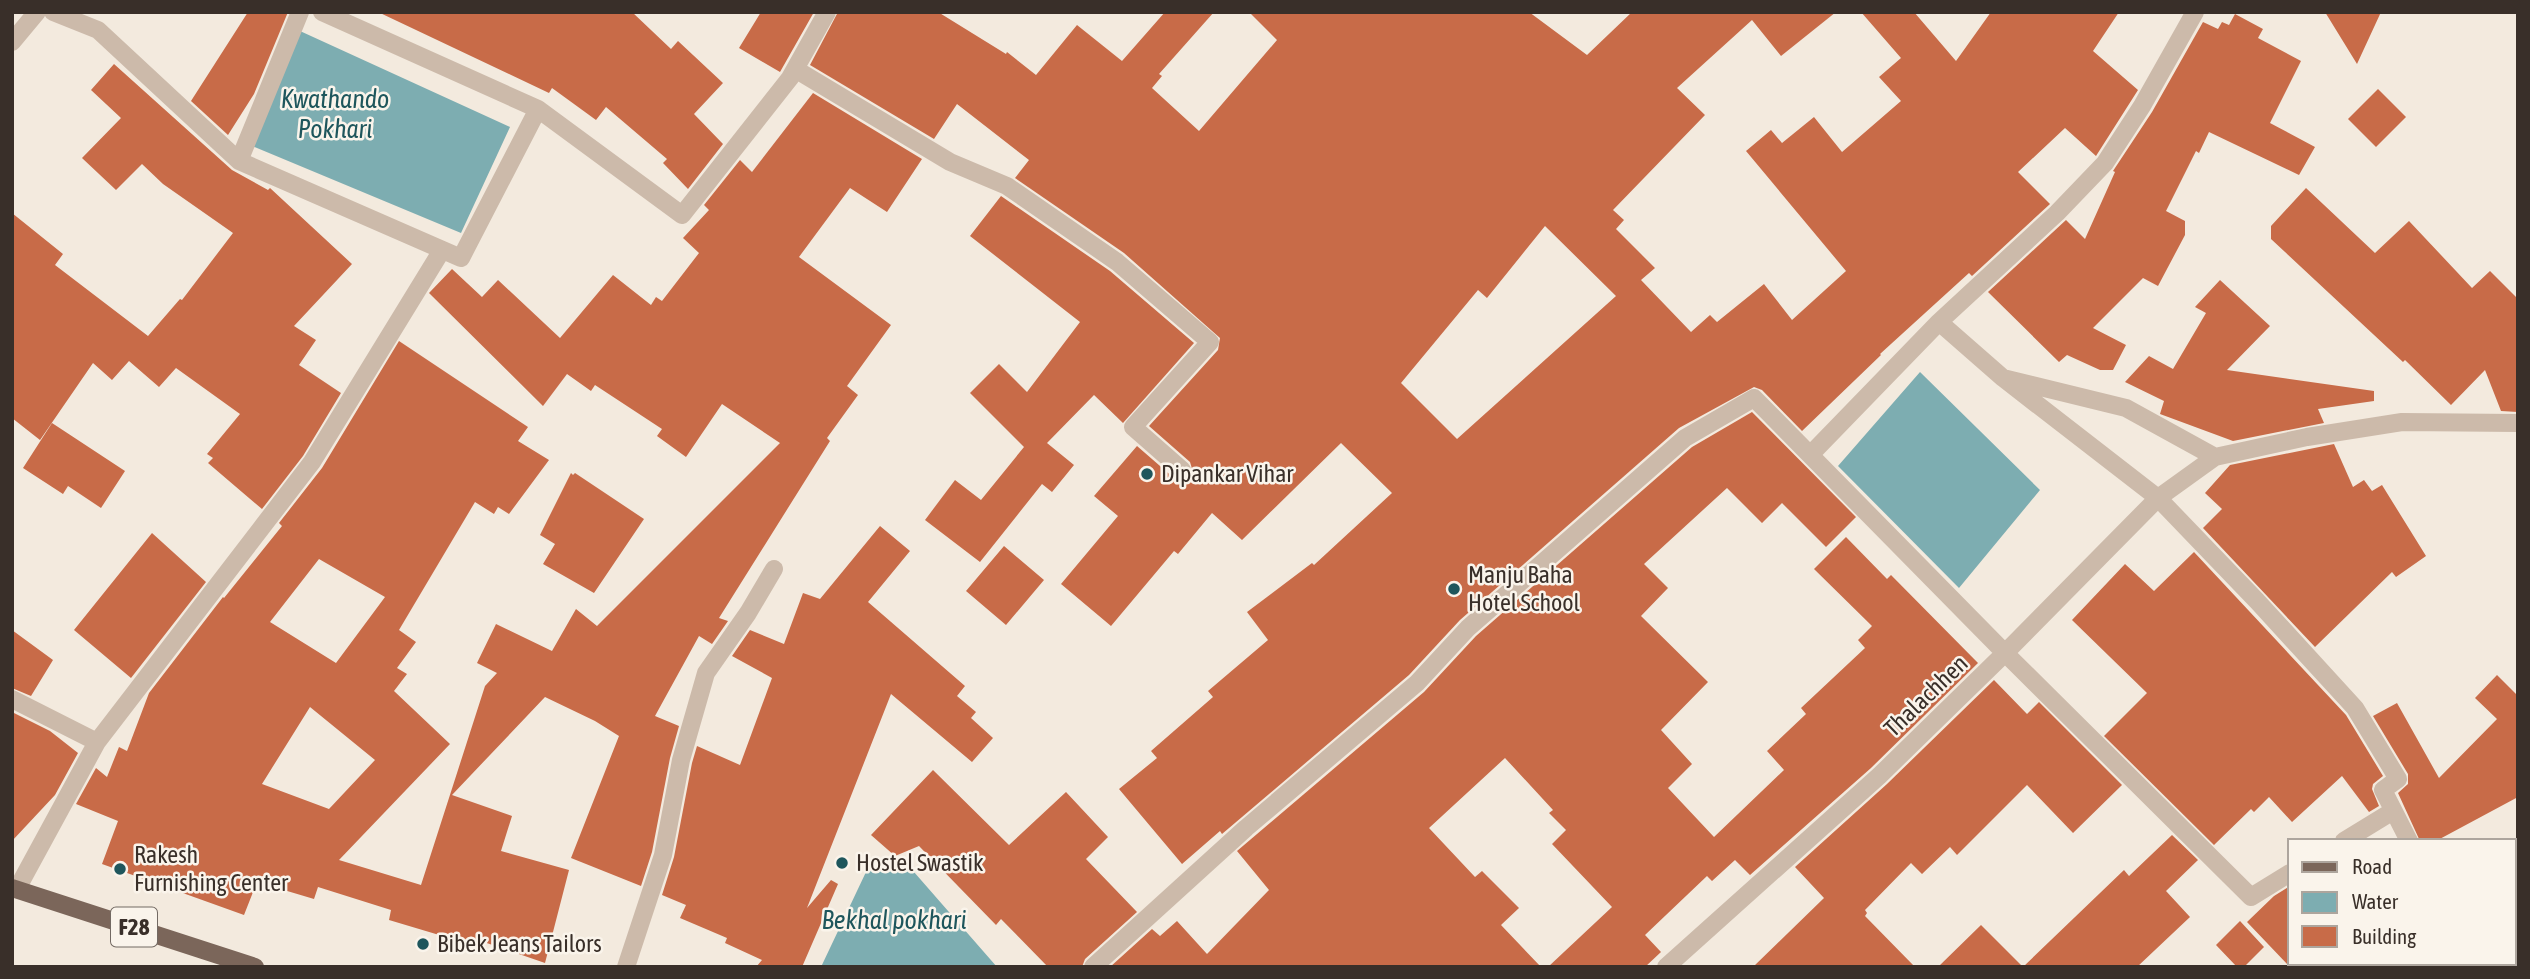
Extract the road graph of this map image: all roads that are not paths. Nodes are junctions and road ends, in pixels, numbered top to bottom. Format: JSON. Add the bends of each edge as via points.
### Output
{"nodes":[{"id":1,"x":37,"y":12,"type":"edge"},
{"id":2,"x":53,"y":12,"type":"edge"},
{"id":3,"x":300,"y":12,"type":"edge"},
{"id":4,"x":322,"y":12,"type":"edge"},
{"id":5,"x":827,"y":12,"type":"edge"},
{"id":6,"x":2194,"y":12,"type":"edge"},
{"id":7,"x":12,"y":42,"type":"edge"},
{"id":8,"x":795,"y":69,"type":"junction"},
{"id":9,"x":538,"y":109,"type":"junction"},
{"id":10,"x":239,"y":161,"type":"junction"},
{"id":11,"x":442,"y":250,"type":"junction"},
{"id":12,"x":1940,"y":322,"type":"junction"},
{"id":13,"x":2003,"y":378,"type":"junction"},
{"id":14,"x":2518,"y":423,"type":"edge"},
{"id":15,"x":1811,"y":454,"type":"junction"},
{"id":16,"x":2215,"y":457,"type":"junction"},
{"id":17,"x":1182,"y":470,"type":"dead end"},
{"id":18,"x":2158,"y":498,"type":"junction"},
{"id":19,"x":774,"y":569,"type":"dead end"},
{"id":20,"x":2005,"y":653,"type":"junction"},
{"id":21,"x":12,"y":699,"type":"edge"},
{"id":22,"x":97,"y":742,"type":"junction"},
{"id":23,"x":2393,"y":811,"type":"junction"},
{"id":24,"x":2347,"y":839,"type":"edge"},
{"id":25,"x":2408,"y":839,"type":"edge"},
{"id":26,"x":2288,"y":874,"type":"edge"},
{"id":27,"x":14,"y":889,"type":"edge"},
{"id":28,"x":256,"y":967,"type":"edge"},
{"id":29,"x":626,"y":967,"type":"edge"},
{"id":30,"x":1093,"y":967,"type":"edge"},
{"id":31,"x":1666,"y":967,"type":"edge"}],
"edges":[{"from":1,"to":7,"type":"street"},
{"from":2,"to":10,"type":"street","via":[[98,30]]},
{"from":3,"to":10,"type":"street"},
{"from":4,"to":9,"type":"street"},
{"from":5,"to":8,"type":"street"},
{"from":6,"to":12,"type":"street","via":[[2105,163]]},
{"from":8,"to":9,"type":"street","via":[[682,215]]},
{"from":8,"to":17,"type":"street","via":[[950,162],[1007,186],[1117,261],[1210,342],[1133,427]]},
{"from":9,"to":11,"type":"street","via":[[461,258]]},
{"from":10,"to":11,"type":"street"},
{"from":11,"to":22,"type":"street","via":[[312,462]]},
{"from":12,"to":13,"type":"street"},
{"from":12,"to":15,"type":"street"},
{"from":13,"to":16,"type":"street","via":[[2126,408]]},
{"from":13,"to":18,"type":"street"},
{"from":14,"to":16,"type":"street","via":[[2402,422]]},
{"from":15,"to":20,"type":"street"},
{"from":15,"to":30,"type":"street","via":[[1754,398],[1685,439],[1468,628],[1417,683],[1246,828]]},
{"from":16,"to":18,"type":"street","name":"Thalachhen"},
{"from":18,"to":20,"type":"street","name":"Thalachhen"},
{"from":18,"to":23,"type":"street","via":[[2355,708],[2398,779],[2383,790]]},
{"from":19,"to":29,"type":"street","via":[[706,673],[681,760],[663,855]]},
{"from":20,"to":26,"type":"street","via":[[2251,897]]},
{"from":20,"to":31,"type":"street","name":"Thalachhen","via":[[1879,776]]},
{"from":21,"to":22,"type":"street"},
{"from":22,"to":27,"type":"street"},
{"from":23,"to":24,"type":"street"},
{"from":23,"to":25,"type":"street"},
{"from":27,"to":28,"type":"main road","number":"F28"}]}
